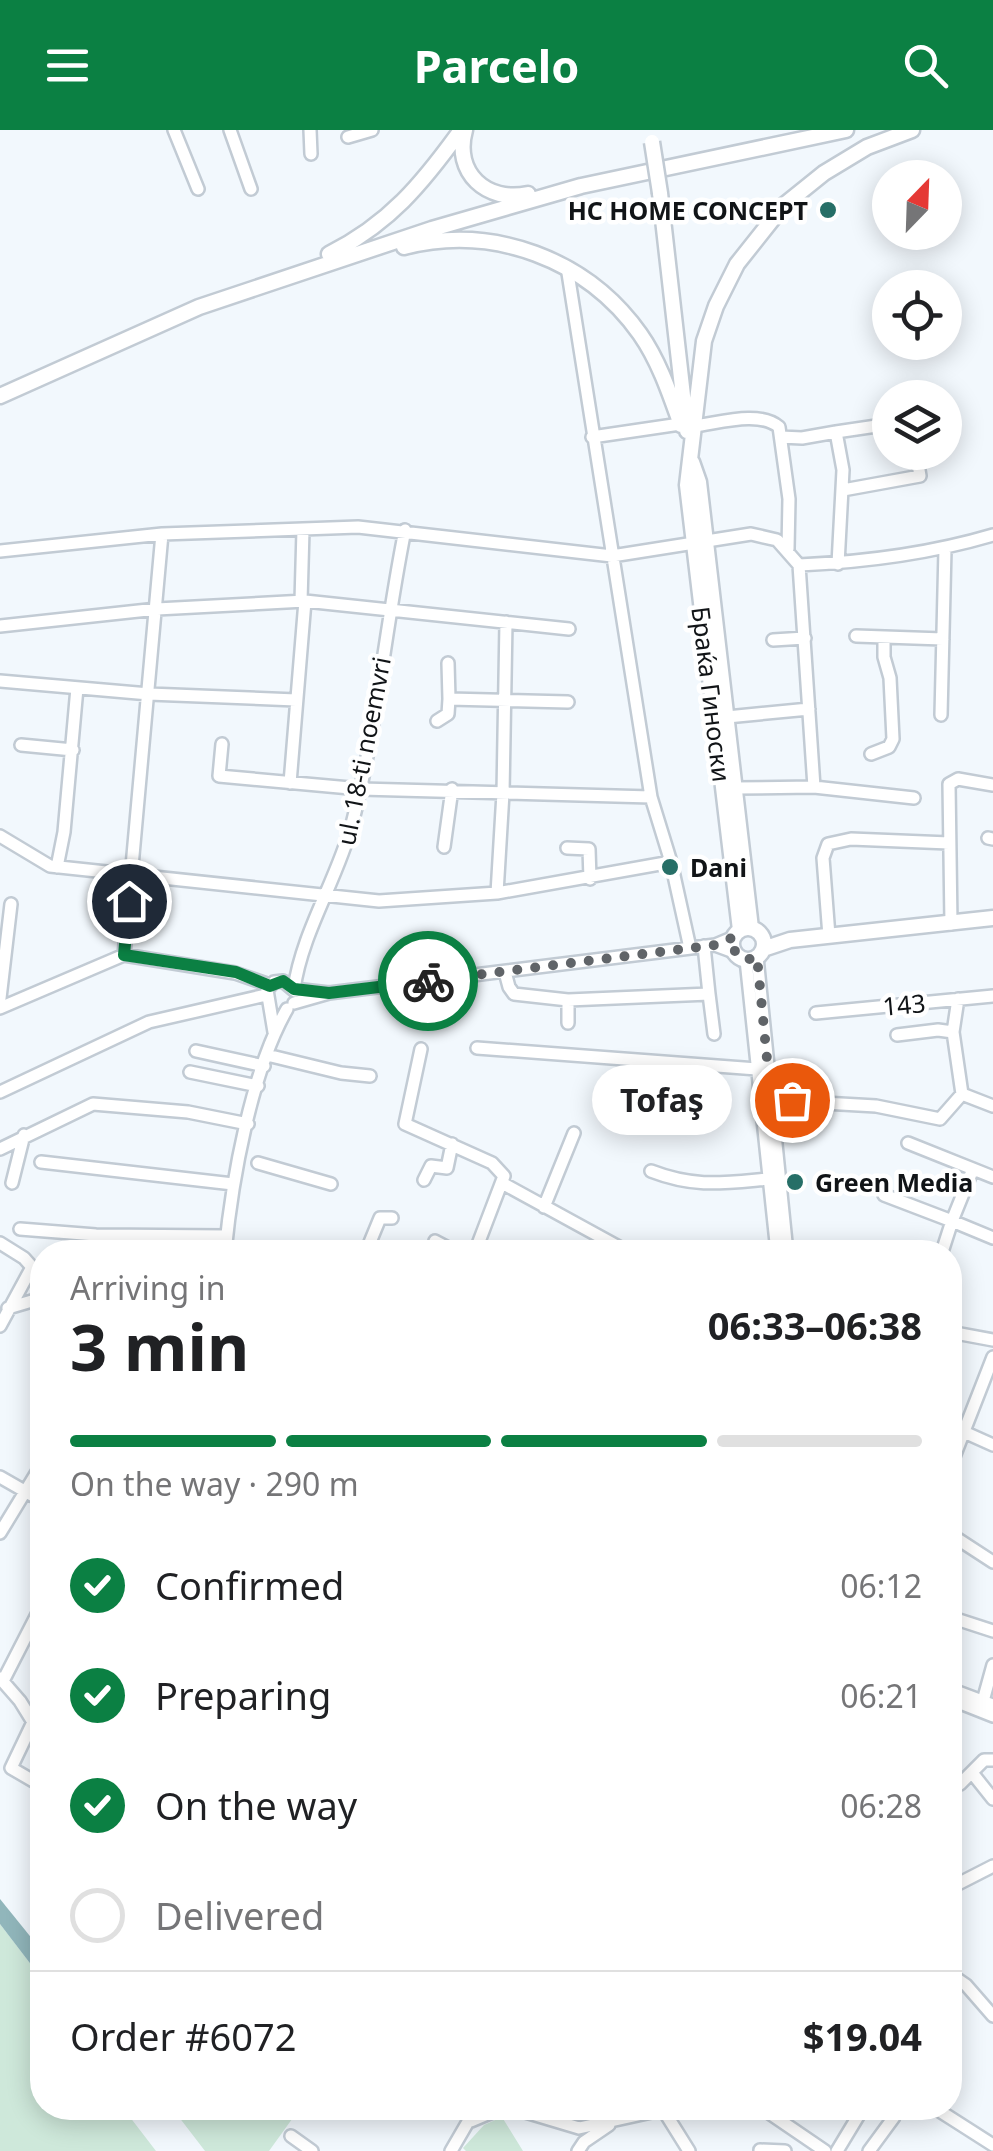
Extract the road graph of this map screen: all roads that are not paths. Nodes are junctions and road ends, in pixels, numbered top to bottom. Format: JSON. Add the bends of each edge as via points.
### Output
{"nodes":[{"id":1,"x":174,"y":130,"type":"edge"},
{"id":2,"x":230,"y":130,"type":"edge"},
{"id":3,"x":310,"y":130,"type":"edge"},
{"id":4,"x":372,"y":130,"type":"edge"},
{"id":5,"x":463,"y":130,"type":"edge"},
{"id":6,"x":846,"y":130,"type":"edge"},
{"id":7,"x":912,"y":130,"type":"edge"},
{"id":8,"x":650,"y":136,"type":"edge"},
{"id":9,"x":348,"y":137,"type":"dead end"},
{"id":10,"x":311,"y":154,"type":"dead end"},
{"id":11,"x":676,"y":164,"type":"junction"},
{"id":12,"x":198,"y":189,"type":"dead end"},
{"id":13,"x":251,"y":189,"type":"dead end"},
{"id":14,"x":568,"y":267,"type":"junction"},
{"id":15,"x":283,"y":277,"type":"junction"},
{"id":16,"x":258,"y":286,"type":"junction"},
{"id":17,"x":675,"y":328,"type":"junction"},
{"id":18,"x":643,"y":337,"type":"junction"},
{"id":19,"x":704,"y":341,"type":"junction"},
{"id":20,"x":0,"y":396,"type":"edge"},
{"id":21,"x":687,"y":425,"type":"junction"},
{"id":22,"x":872,"y":427,"type":"edge"},
{"id":23,"x":836,"y":432,"type":"junction"},
{"id":24,"x":592,"y":438,"type":"junction"},
{"id":25,"x":780,"y":438,"type":"junction"},
{"id":26,"x":690,"y":457,"type":"junction"},
{"id":27,"x":919,"y":470,"type":"edge"},
{"id":28,"x":843,"y":490,"type":"junction"},
{"id":29,"x":302,"y":530,"type":"junction"},
{"id":30,"x":405,"y":530,"type":"junction"},
{"id":31,"x":162,"y":534,"type":"junction"},
{"id":32,"x":993,"y":536,"type":"edge"},
{"id":33,"x":699,"y":542,"type":"junction"},
{"id":34,"x":788,"y":549,"type":"junction"},
{"id":35,"x":945,"y":549,"type":"junction"},
{"id":36,"x":0,"y":551,"type":"edge"},
{"id":37,"x":612,"y":556,"type":"junction"},
{"id":38,"x":838,"y":564,"type":"junction"},
{"id":39,"x":799,"y":566,"type":"junction"},
{"id":40,"x":303,"y":602,"type":"junction"},
{"id":41,"x":157,"y":609,"type":"junction"},
{"id":42,"x":389,"y":610,"type":"junction"},
{"id":43,"x":506,"y":622,"type":"junction"},
{"id":44,"x":0,"y":626,"type":"edge"},
{"id":45,"x":569,"y":630,"type":"dead end"},
{"id":46,"x":856,"y":636,"type":"dead end"},
{"id":47,"x":884,"y":637,"type":"junction"},
{"id":48,"x":805,"y":638,"type":"junction"},
{"id":49,"x":773,"y":640,"type":"dead end"},
{"id":50,"x":944,"y":640,"type":"junction"},
{"id":51,"x":448,"y":663,"type":"dead end"},
{"id":52,"x":0,"y":681,"type":"edge"},
{"id":53,"x":77,"y":688,"type":"junction"},
{"id":54,"x":150,"y":694,"type":"junction"},
{"id":55,"x":296,"y":700,"type":"junction"},
{"id":56,"x":449,"y":700,"type":"junction"},
{"id":57,"x":505,"y":702,"type":"junction"},
{"id":58,"x":568,"y":702,"type":"dead end"},
{"id":59,"x":809,"y":709,"type":"junction"},
{"id":60,"x":941,"y":715,"type":"dead end"},
{"id":61,"x":727,"y":717,"type":"junction"},
{"id":62,"x":437,"y":722,"type":"dead end"},
{"id":63,"x":222,"y":744,"type":"dead end"},
{"id":64,"x":21,"y":745,"type":"dead end"},
{"id":65,"x":73,"y":750,"type":"junction"},
{"id":66,"x":871,"y":754,"type":"dead end"},
{"id":67,"x":290,"y":782,"type":"junction"},
{"id":68,"x":993,"y":785,"type":"edge"},
{"id":69,"x":814,"y":787,"type":"junction"},
{"id":70,"x":736,"y":788,"type":"junction"},
{"id":71,"x":361,"y":789,"type":"junction"},
{"id":72,"x":452,"y":789,"type":"junction"},
{"id":73,"x":503,"y":792,"type":"junction"},
{"id":74,"x":651,"y":797,"type":"junction"},
{"id":75,"x":914,"y":798,"type":"dead end"},
{"id":76,"x":0,"y":836,"type":"edge"},
{"id":77,"x":949,"y":844,"type":"junction"},
{"id":78,"x":444,"y":847,"type":"dead end"},
{"id":79,"x":566,"y":848,"type":"dead end"},
{"id":80,"x":671,"y":862,"type":"junction"},
{"id":81,"x":57,"y":867,"type":"junction"},
{"id":82,"x":131,"y":874,"type":"junction"},
{"id":83,"x":590,"y":879,"type":"junction"},
{"id":84,"x":498,"y":893,"type":"junction"},
{"id":85,"x":325,"y":898,"type":"junction"},
{"id":86,"x":11,"y":904,"type":"dead end"},
{"id":87,"x":993,"y":918,"type":"edge"},
{"id":88,"x":952,"y":924,"type":"junction"},
{"id":89,"x":829,"y":936,"type":"junction"},
{"id":90,"x":748,"y":943,"type":"junction"},
{"id":91,"x":710,"y":946,"type":"junction"},
{"id":92,"x":690,"y":948,"type":"junction"},
{"id":93,"x":124,"y":955,"type":"junction"},
{"id":94,"x":298,"y":965,"type":"junction"},
{"id":95,"x":506,"y":972,"type":"junction"},
{"id":96,"x":283,"y":981,"type":"junction"},
{"id":97,"x":294,"y":989,"type":"junction"},
{"id":98,"x":329,"y":993,"type":"junction"},
{"id":99,"x":709,"y":994,"type":"junction"},
{"id":100,"x":993,"y":996,"type":"edge"},
{"id":101,"x":0,"y":998,"type":"edge"},
{"id":102,"x":269,"y":998,"type":"junction"},
{"id":103,"x":568,"y":1000,"type":"junction"},
{"id":104,"x":958,"y":1000,"type":"junction"},
{"id":105,"x":290,"y":1006,"type":"junction"},
{"id":106,"x":0,"y":1008,"type":"edge"},
{"id":107,"x":816,"y":1013,"type":"dead end"},
{"id":108,"x":568,"y":1023,"type":"dead end"},
{"id":109,"x":274,"y":1032,"type":"junction"},
{"id":110,"x":953,"y":1032,"type":"junction"},
{"id":111,"x":714,"y":1034,"type":"dead end"},
{"id":112,"x":898,"y":1035,"type":"dead end"},
{"id":113,"x":477,"y":1048,"type":"dead end"},
{"id":114,"x":420,"y":1049,"type":"dead end"},
{"id":115,"x":196,"y":1051,"type":"dead end"},
{"id":116,"x":266,"y":1061,"type":"junction"},
{"id":117,"x":757,"y":1070,"type":"junction"},
{"id":118,"x":190,"y":1072,"type":"dead end"},
{"id":119,"x":370,"y":1076,"type":"dead end"},
{"id":120,"x":258,"y":1086,"type":"junction"},
{"id":121,"x":0,"y":1092,"type":"edge"},
{"id":122,"x":962,"y":1094,"type":"junction"},
{"id":123,"x":771,"y":1100,"type":"junction"},
{"id":124,"x":993,"y":1106,"type":"edge"},
{"id":125,"x":248,"y":1124,"type":"junction"},
{"id":126,"x":574,"y":1132,"type":"dead end"},
{"id":127,"x":24,"y":1135,"type":"junction"},
{"id":128,"x":908,"y":1143,"type":"dead end"},
{"id":129,"x":452,"y":1144,"type":"junction"},
{"id":130,"x":0,"y":1148,"type":"edge"},
{"id":131,"x":41,"y":1162,"type":"dead end"},
{"id":132,"x":258,"y":1163,"type":"dead end"},
{"id":133,"x":972,"y":1169,"type":"junction"},
{"id":134,"x":651,"y":1171,"type":"dead end"},
{"id":135,"x":993,"y":1177,"type":"edge"},
{"id":136,"x":768,"y":1179,"type":"junction"},
{"id":137,"x":424,"y":1180,"type":"dead end"},
{"id":138,"x":502,"y":1183,"type":"junction"},
{"id":139,"x":12,"y":1184,"type":"dead end"},
{"id":140,"x":233,"y":1184,"type":"junction"},
{"id":141,"x":331,"y":1184,"type":"dead end"},
{"id":142,"x":884,"y":1195,"type":"dead end"},
{"id":143,"x":550,"y":1211,"type":"junction"},
{"id":144,"x":392,"y":1218,"type":"dead end"},
{"id":145,"x":952,"y":1221,"type":"junction"},
{"id":146,"x":550,"y":1227,"type":"dead end"},
{"id":147,"x":20,"y":1229,"type":"dead end"},
{"id":148,"x":226,"y":1236,"type":"junction"},
{"id":149,"x":993,"y":1238,"type":"edge"},
{"id":150,"x":226,"y":1240,"type":"edge"},
{"id":151,"x":371,"y":1240,"type":"edge"},
{"id":152,"x":480,"y":1240,"type":"edge"},
{"id":153,"x":605,"y":1240,"type":"edge"},
{"id":154,"x":775,"y":1240,"type":"edge"},
{"id":155,"x":786,"y":1240,"type":"edge"},
{"id":156,"x":946,"y":1240,"type":"edge"},
{"id":157,"x":0,"y":1243,"type":"edge"},
{"id":158,"x":30,"y":1265,"type":"edge"},
{"id":159,"x":30,"y":1270,"type":"edge"},
{"id":160,"x":30,"y":1302,"type":"edge"},
{"id":161,"x":6,"y":1309,"type":"edge"},
{"id":162,"x":0,"y":1326,"type":"edge"},
{"id":163,"x":962,"y":1334,"type":"edge"},
{"id":164,"x":993,"y":1340,"type":"edge"},
{"id":165,"x":993,"y":1356,"type":"edge"},
{"id":166,"x":964,"y":1432,"type":"junction"},
{"id":167,"x":962,"y":1437,"type":"edge"},
{"id":168,"x":993,"y":1445,"type":"edge"},
{"id":169,"x":0,"y":1477,"type":"edge"},
{"id":170,"x":30,"y":1485,"type":"edge"},
{"id":171,"x":26,"y":1492,"type":"junction"},
{"id":172,"x":30,"y":1494,"type":"edge"},
{"id":173,"x":0,"y":1532,"type":"edge"},
{"id":174,"x":962,"y":1542,"type":"edge"},
{"id":175,"x":993,"y":1562,"type":"edge"},
{"id":176,"x":962,"y":1621,"type":"edge"},
{"id":177,"x":30,"y":1628,"type":"edge"},
{"id":178,"x":993,"y":1631,"type":"edge"},
{"id":179,"x":993,"y":1665,"type":"edge"},
{"id":180,"x":2,"y":1680,"type":"edge"},
{"id":181,"x":962,"y":1693,"type":"edge"},
{"id":182,"x":988,"y":1703,"type":"edge"},
{"id":183,"x":962,"y":1704,"type":"edge"},
{"id":184,"x":30,"y":1716,"type":"edge"},
{"id":185,"x":993,"y":1716,"type":"edge"},
{"id":186,"x":30,"y":1738,"type":"edge"},
{"id":187,"x":993,"y":1760,"type":"edge"},
{"id":188,"x":973,"y":1774,"type":"junction"},
{"id":189,"x":30,"y":1779,"type":"edge"},
{"id":190,"x":962,"y":1782,"type":"edge"},
{"id":191,"x":993,"y":1798,"type":"edge"},
{"id":192,"x":993,"y":1866,"type":"edge"},
{"id":193,"x":962,"y":1882,"type":"edge"},
{"id":194,"x":962,"y":1982,"type":"edge"},
{"id":195,"x":993,"y":2016,"type":"edge"},
{"id":196,"x":470,"y":2120,"type":"edge"},
{"id":197,"x":475,"y":2120,"type":"edge"},
{"id":198,"x":553,"y":2120,"type":"edge"},
{"id":199,"x":607,"y":2120,"type":"edge"},
{"id":200,"x":621,"y":2120,"type":"edge"},
{"id":201,"x":673,"y":2120,"type":"edge"},
{"id":202,"x":790,"y":2120,"type":"edge"},
{"id":203,"x":861,"y":2120,"type":"edge"},
{"id":204,"x":892,"y":2120,"type":"edge"},
{"id":205,"x":952,"y":2120,"type":"edge"},
{"id":206,"x":468,"y":2123,"type":"junction"},
{"id":207,"x":608,"y":2123,"type":"junction"},
{"id":208,"x":580,"y":2128,"type":"junction"},
{"id":209,"x":292,"y":2136,"type":"dead end"},
{"id":210,"x":581,"y":2147,"type":"edge"},
{"id":211,"x":992,"y":2147,"type":"edge"},
{"id":212,"x":760,"y":2150,"type":"edge"},
{"id":213,"x":312,"y":2151,"type":"edge"},
{"id":214,"x":451,"y":2151,"type":"edge"},
{"id":215,"x":689,"y":2151,"type":"edge"},
{"id":216,"x":785,"y":2151,"type":"edge"},
{"id":217,"x":825,"y":2151,"type":"edge"},
{"id":218,"x":837,"y":2151,"type":"edge"},
{"id":219,"x":869,"y":2151,"type":"edge"}],
"edges":[{"from":1,"to":12,"type":"street"},
{"from":2,"to":13,"type":"street"},
{"from":3,"to":10,"type":"street"},
{"from":4,"to":9,"type":"street"},
{"from":5,"to":11,"type":"main road","via":[[469,174],[503,196]]},
{"from":5,"to":15,"type":"main road","via":[[373,230]]},
{"from":6,"to":11,"type":"main road"},
{"from":7,"to":19,"type":"main road","via":[[838,164],[782,206],[737,264]]},
{"from":8,"to":17,"type":"main road","name":"Браќа Гиноски","bridge":true},
{"from":11,"to":15,"type":"main road","via":[[562,191]]},
{"from":14,"to":16,"type":"main road","via":[[504,244],[451,239]]},
{"from":14,"to":18,"type":"main road","via":[[615,304]]},
{"from":14,"to":24,"type":"street"},
{"from":15,"to":16,"type":"main road"},
{"from":16,"to":20,"type":"main road"},
{"from":17,"to":18,"type":"main road"},
{"from":17,"to":19,"type":"main road","via":[[684,340]]},
{"from":17,"to":26,"type":"main road","name":"Браќа Гиноски"},
{"from":18,"to":21,"type":"main road"},
{"from":19,"to":21,"type":"main road"},
{"from":21,"to":24,"type":"street"},
{"from":21,"to":25,"type":"street","via":[[763,419],[779,427]]},
{"from":21,"to":26,"type":"main road"},
{"from":22,"to":23,"type":"street"},
{"from":23,"to":25,"type":"street"},
{"from":23,"to":28,"type":"street"},
{"from":24,"to":37,"type":"street"},
{"from":25,"to":34,"type":"street"},
{"from":26,"to":33,"type":"main road","name":"Браќа Гиноски","via":[[687,485]]},
{"from":27,"to":28,"type":"street","via":[[920,476]]},
{"from":28,"to":38,"type":"street"},
{"from":29,"to":30,"type":"street"},
{"from":29,"to":31,"type":"street"},
{"from":29,"to":40,"type":"street"},
{"from":30,"to":37,"type":"street"},
{"from":30,"to":42,"type":"street","name":"ul. 18-ti noemvri"},
{"from":31,"to":36,"type":"street"},
{"from":31,"to":41,"type":"street"},
{"from":32,"to":35,"type":"street"},
{"from":33,"to":34,"type":"street","via":[[751,534]]},
{"from":33,"to":37,"type":"street"},
{"from":33,"to":61,"type":"main road","name":"Браќа Гиноски"},
{"from":33,"to":90,"type":"main road","name":"Браќа Гиноски"},
{"from":34,"to":39,"type":"street"},
{"from":35,"to":38,"type":"street"},
{"from":35,"to":50,"type":"street"},
{"from":37,"to":74,"type":"street"},
{"from":38,"to":39,"type":"street"},
{"from":39,"to":48,"type":"street"},
{"from":40,"to":41,"type":"street"},
{"from":40,"to":42,"type":"street"},
{"from":40,"to":55,"type":"street"},
{"from":41,"to":44,"type":"street"},
{"from":41,"to":54,"type":"street"},
{"from":42,"to":43,"type":"street"},
{"from":42,"to":71,"type":"street","name":"ul. 18-ti noemvri"},
{"from":43,"to":45,"type":"street"},
{"from":43,"to":57,"type":"street"},
{"from":46,"to":47,"type":"street"},
{"from":47,"to":50,"type":"street"},
{"from":47,"to":66,"type":"street","via":[[893,739]]},
{"from":48,"to":49,"type":"street"},
{"from":48,"to":59,"type":"street"},
{"from":50,"to":60,"type":"street"},
{"from":51,"to":56,"type":"street"},
{"from":52,"to":53,"type":"street"},
{"from":53,"to":54,"type":"street"},
{"from":53,"to":65,"type":"street"},
{"from":54,"to":55,"type":"street"},
{"from":54,"to":82,"type":"street"},
{"from":55,"to":67,"type":"street"},
{"from":56,"to":57,"type":"street"},
{"from":56,"to":62,"type":"street","via":[[448,714]]},
{"from":57,"to":58,"type":"street"},
{"from":57,"to":73,"type":"street"},
{"from":59,"to":61,"type":"street"},
{"from":59,"to":69,"type":"street"},
{"from":61,"to":70,"type":"main road","name":"Браќа Гиноски"},
{"from":63,"to":67,"type":"street","via":[[219,776]]},
{"from":64,"to":65,"type":"street"},
{"from":65,"to":81,"type":"street"},
{"from":67,"to":71,"type":"street"},
{"from":68,"to":77,"type":"street","via":[[958,779],[949,784]]},
{"from":69,"to":70,"type":"street"},
{"from":69,"to":75,"type":"street"},
{"from":70,"to":90,"type":"main road","name":"Браќа Гиноски"},
{"from":71,"to":72,"type":"street"},
{"from":71,"to":85,"type":"street","name":"ul. 18-ti noemvri"},
{"from":72,"to":73,"type":"street"},
{"from":72,"to":78,"type":"street"},
{"from":73,"to":74,"type":"street"},
{"from":73,"to":84,"type":"street"},
{"from":74,"to":80,"type":"street"},
{"from":76,"to":81,"type":"street"},
{"from":77,"to":88,"type":"street"},
{"from":77,"to":89,"type":"street","via":[[852,838],[828,844],[823,858]]},
{"from":79,"to":83,"type":"street","via":[[589,848]]},
{"from":80,"to":83,"type":"street"},
{"from":80,"to":92,"type":"street"},
{"from":81,"to":82,"type":"street"},
{"from":82,"to":85,"type":"street"},
{"from":82,"to":93,"type":"street"},
{"from":83,"to":84,"type":"street"},
{"from":84,"to":85,"type":"street"},
{"from":85,"to":94,"type":"street","name":"ul. 18-ti noemvri"},
{"from":86,"to":101,"type":"street"},
{"from":87,"to":88,"type":"main road"},
{"from":88,"to":89,"type":"main road"},
{"from":89,"to":90,"type":"main road"},
{"from":90,"to":91,"type":"street"},
{"from":90,"to":117,"type":"street","name":"Браќа Гиноски"},
{"from":90,"to":123,"type":"street","name":"Браќа Гиноски"},
{"from":91,"to":92,"type":"street"},
{"from":91,"to":99,"type":"street"},
{"from":92,"to":95,"type":"street"},
{"from":93,"to":102,"type":"street","via":[[236,972]]},
{"from":93,"to":106,"type":"street"},
{"from":94,"to":96,"type":"street","name":"ul. 18-ti noemvri"},
{"from":94,"to":97,"type":"street","name":"ul. 18-ti noemvri"},
{"from":95,"to":98,"type":"street"},
{"from":95,"to":103,"type":"street","via":[[514,994]]},
{"from":96,"to":97,"type":"street"},
{"from":96,"to":102,"type":"street"},
{"from":97,"to":98,"type":"street"},
{"from":97,"to":105,"type":"street","name":"ul. 18-ti noemvri"},
{"from":98,"to":105,"type":"street"},
{"from":99,"to":103,"type":"street"},
{"from":99,"to":111,"type":"street"},
{"from":100,"to":104,"type":"street","name":"143"},
{"from":102,"to":105,"type":"street"},
{"from":102,"to":109,"type":"street"},
{"from":102,"to":121,"type":"street","via":[[149,1022]]},
{"from":103,"to":108,"type":"street"},
{"from":104,"to":107,"type":"street","name":"143"},
{"from":104,"to":110,"type":"street"},
{"from":105,"to":109,"type":"street"},
{"from":109,"to":116,"type":"street"},
{"from":110,"to":112,"type":"street"},
{"from":110,"to":122,"type":"street"},
{"from":113,"to":117,"type":"street"},
{"from":114,"to":129,"type":"street","via":[[405,1124]]},
{"from":115,"to":116,"type":"street"},
{"from":116,"to":119,"type":"street"},
{"from":116,"to":120,"type":"street"},
{"from":117,"to":136,"type":"street","name":"Браќа Гиноски"},
{"from":118,"to":120,"type":"street"},
{"from":120,"to":125,"type":"street"},
{"from":122,"to":123,"type":"street","via":[[940,1119],[876,1106]]},
{"from":122,"to":124,"type":"street"},
{"from":123,"to":155,"type":"street","name":"Браќа Гиноски"},
{"from":125,"to":127,"type":"street","via":[[93,1104]]},
{"from":125,"to":140,"type":"street"},
{"from":126,"to":143,"type":"street"},
{"from":127,"to":130,"type":"street"},
{"from":127,"to":139,"type":"street"},
{"from":128,"to":133,"type":"street"},
{"from":129,"to":137,"type":"street","via":[[447,1168],[431,1166]]},
{"from":129,"to":138,"type":"street","via":[[492,1163]]},
{"from":131,"to":140,"type":"street"},
{"from":132,"to":141,"type":"street"},
{"from":133,"to":135,"type":"street"},
{"from":133,"to":145,"type":"street"},
{"from":134,"to":136,"type":"street","via":[[681,1183]]},
{"from":136,"to":154,"type":"street","name":"Браќа Гиноски"},
{"from":138,"to":143,"type":"street"},
{"from":138,"to":152,"type":"street"},
{"from":140,"to":148,"type":"street"},
{"from":142,"to":145,"type":"street"},
{"from":143,"to":146,"type":"street"},
{"from":143,"to":153,"type":"street"},
{"from":144,"to":151,"type":"street","via":[[380,1218]]},
{"from":145,"to":149,"type":"street"},
{"from":145,"to":156,"type":"street"},
{"from":147,"to":148,"type":"street"},
{"from":148,"to":150,"type":"street"},
{"from":157,"to":158,"type":"street"},
{"from":159,"to":161,"type":"street"},
{"from":160,"to":161,"type":"street"},
{"from":161,"to":162,"type":"street"},
{"from":163,"to":164,"type":"street"},
{"from":165,"to":166,"type":"street"},
{"from":166,"to":167,"type":"street"},
{"from":166,"to":168,"type":"street"},
{"from":169,"to":171,"type":"street"},
{"from":170,"to":171,"type":"street"},
{"from":171,"to":172,"type":"street"},
{"from":171,"to":173,"type":"street"},
{"from":174,"to":175,"type":"street"},
{"from":176,"to":178,"type":"street"},
{"from":177,"to":180,"type":"street"},
{"from":179,"to":182,"type":"street"},
{"from":180,"to":184,"type":"street"},
{"from":181,"to":182,"type":"street"},
{"from":183,"to":185,"type":"street"},
{"from":186,"to":189,"type":"street","via":[[11,1768]]},
{"from":187,"to":188,"type":"street","via":[[984,1760]]},
{"from":188,"to":190,"type":"street"},
{"from":188,"to":191,"type":"street"},
{"from":192,"to":193,"type":"street"},
{"from":194,"to":195,"type":"street"},
{"from":196,"to":206,"type":"street"},
{"from":197,"to":206,"type":"street"},
{"from":198,"to":208,"type":"street"},
{"from":199,"to":207,"type":"street"},
{"from":200,"to":207,"type":"street"},
{"from":201,"to":215,"type":"street"},
{"from":202,"to":217,"type":"street"},
{"from":203,"to":218,"type":"street"},
{"from":204,"to":219,"type":"street"},
{"from":205,"to":211,"type":"street"},
{"from":206,"to":214,"type":"street"},
{"from":207,"to":208,"type":"street"},
{"from":207,"to":210,"type":"street"},
{"from":208,"to":210,"type":"street"},
{"from":209,"to":213,"type":"street"},
{"from":212,"to":216,"type":"street"}]}
